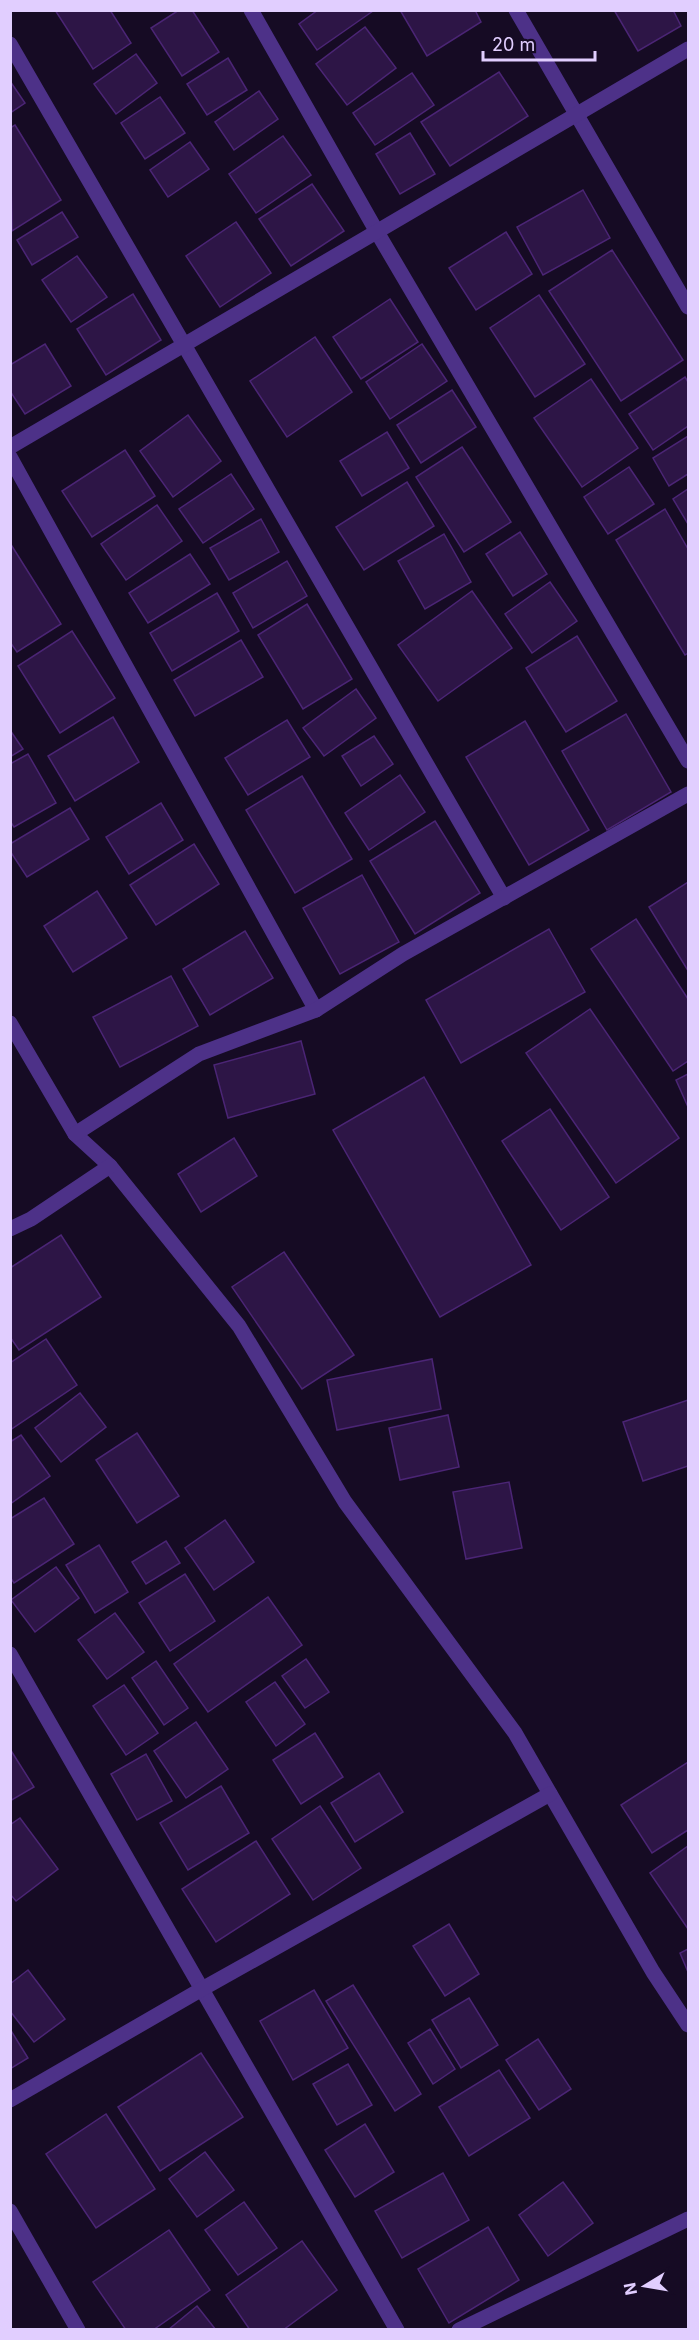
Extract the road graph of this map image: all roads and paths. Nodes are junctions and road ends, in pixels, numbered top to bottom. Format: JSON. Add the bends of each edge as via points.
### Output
{"nodes":[{"id":1,"x":251,"y":10,"type":"edge"},
{"id":2,"x":516,"y":10,"type":"edge"},
{"id":3,"x":10,"y":44,"type":"edge"},
{"id":4,"x":688,"y":49,"type":"edge"},
{"id":5,"x":577,"y":114,"type":"junction"},
{"id":6,"x":377,"y":232,"type":"junction"},
{"id":7,"x":688,"y":307,"type":"edge"},
{"id":8,"x":184,"y":345,"type":"junction"},
{"id":9,"x":10,"y":447,"type":"edge"},
{"id":10,"x":10,"y":457,"type":"edge"},
{"id":11,"x":688,"y":761,"type":"edge"},
{"id":12,"x":688,"y":794,"type":"edge"},
{"id":13,"x":504,"y":898,"type":"junction"},
{"id":14,"x":316,"y":1010,"type":"junction"},
{"id":15,"x":10,"y":1023,"type":"edge"},
{"id":16,"x":75,"y":1134,"type":"junction"},
{"id":17,"x":110,"y":1166,"type":"junction"},
{"id":18,"x":10,"y":1229,"type":"edge"},
{"id":19,"x":10,"y":1654,"type":"edge"},
{"id":20,"x":550,"y":1794,"type":"junction"},
{"id":21,"x":202,"y":1989,"type":"junction"},
{"id":22,"x":688,"y":2025,"type":"edge"},
{"id":23,"x":10,"y":2100,"type":"edge"},
{"id":24,"x":10,"y":2211,"type":"edge"},
{"id":25,"x":688,"y":2219,"type":"edge"},
{"id":26,"x":78,"y":2330,"type":"edge"},
{"id":27,"x":396,"y":2330,"type":"edge"},
{"id":28,"x":459,"y":2330,"type":"edge"}],
"edges":[{"from":1,"to":6,"type":"street"},
{"from":2,"to":5,"type":"street"},
{"from":3,"to":8,"type":"street"},
{"from":4,"to":5,"type":"street"},
{"from":5,"to":6,"type":"street"},
{"from":5,"to":7,"type":"street"},
{"from":6,"to":8,"type":"street"},
{"from":6,"to":11,"type":"street"},
{"from":8,"to":9,"type":"street"},
{"from":8,"to":13,"type":"street"},
{"from":10,"to":14,"type":"street"},
{"from":12,"to":13,"type":"street"},
{"from":13,"to":14,"type":"street","via":[[403,954]]},
{"from":14,"to":16,"type":"street","via":[[198,1054]]},
{"from":15,"to":16,"type":"street"},
{"from":16,"to":17,"type":"street"},
{"from":17,"to":18,"type":"street"},
{"from":17,"to":20,"type":"street","via":[[239,1326],[345,1502],[515,1733]]},
{"from":19,"to":21,"type":"street"},
{"from":20,"to":21,"type":"street"},
{"from":20,"to":22,"type":"street"},
{"from":21,"to":23,"type":"street"},
{"from":21,"to":27,"type":"street"},
{"from":24,"to":26,"type":"street"},
{"from":25,"to":28,"type":"street"}]}
